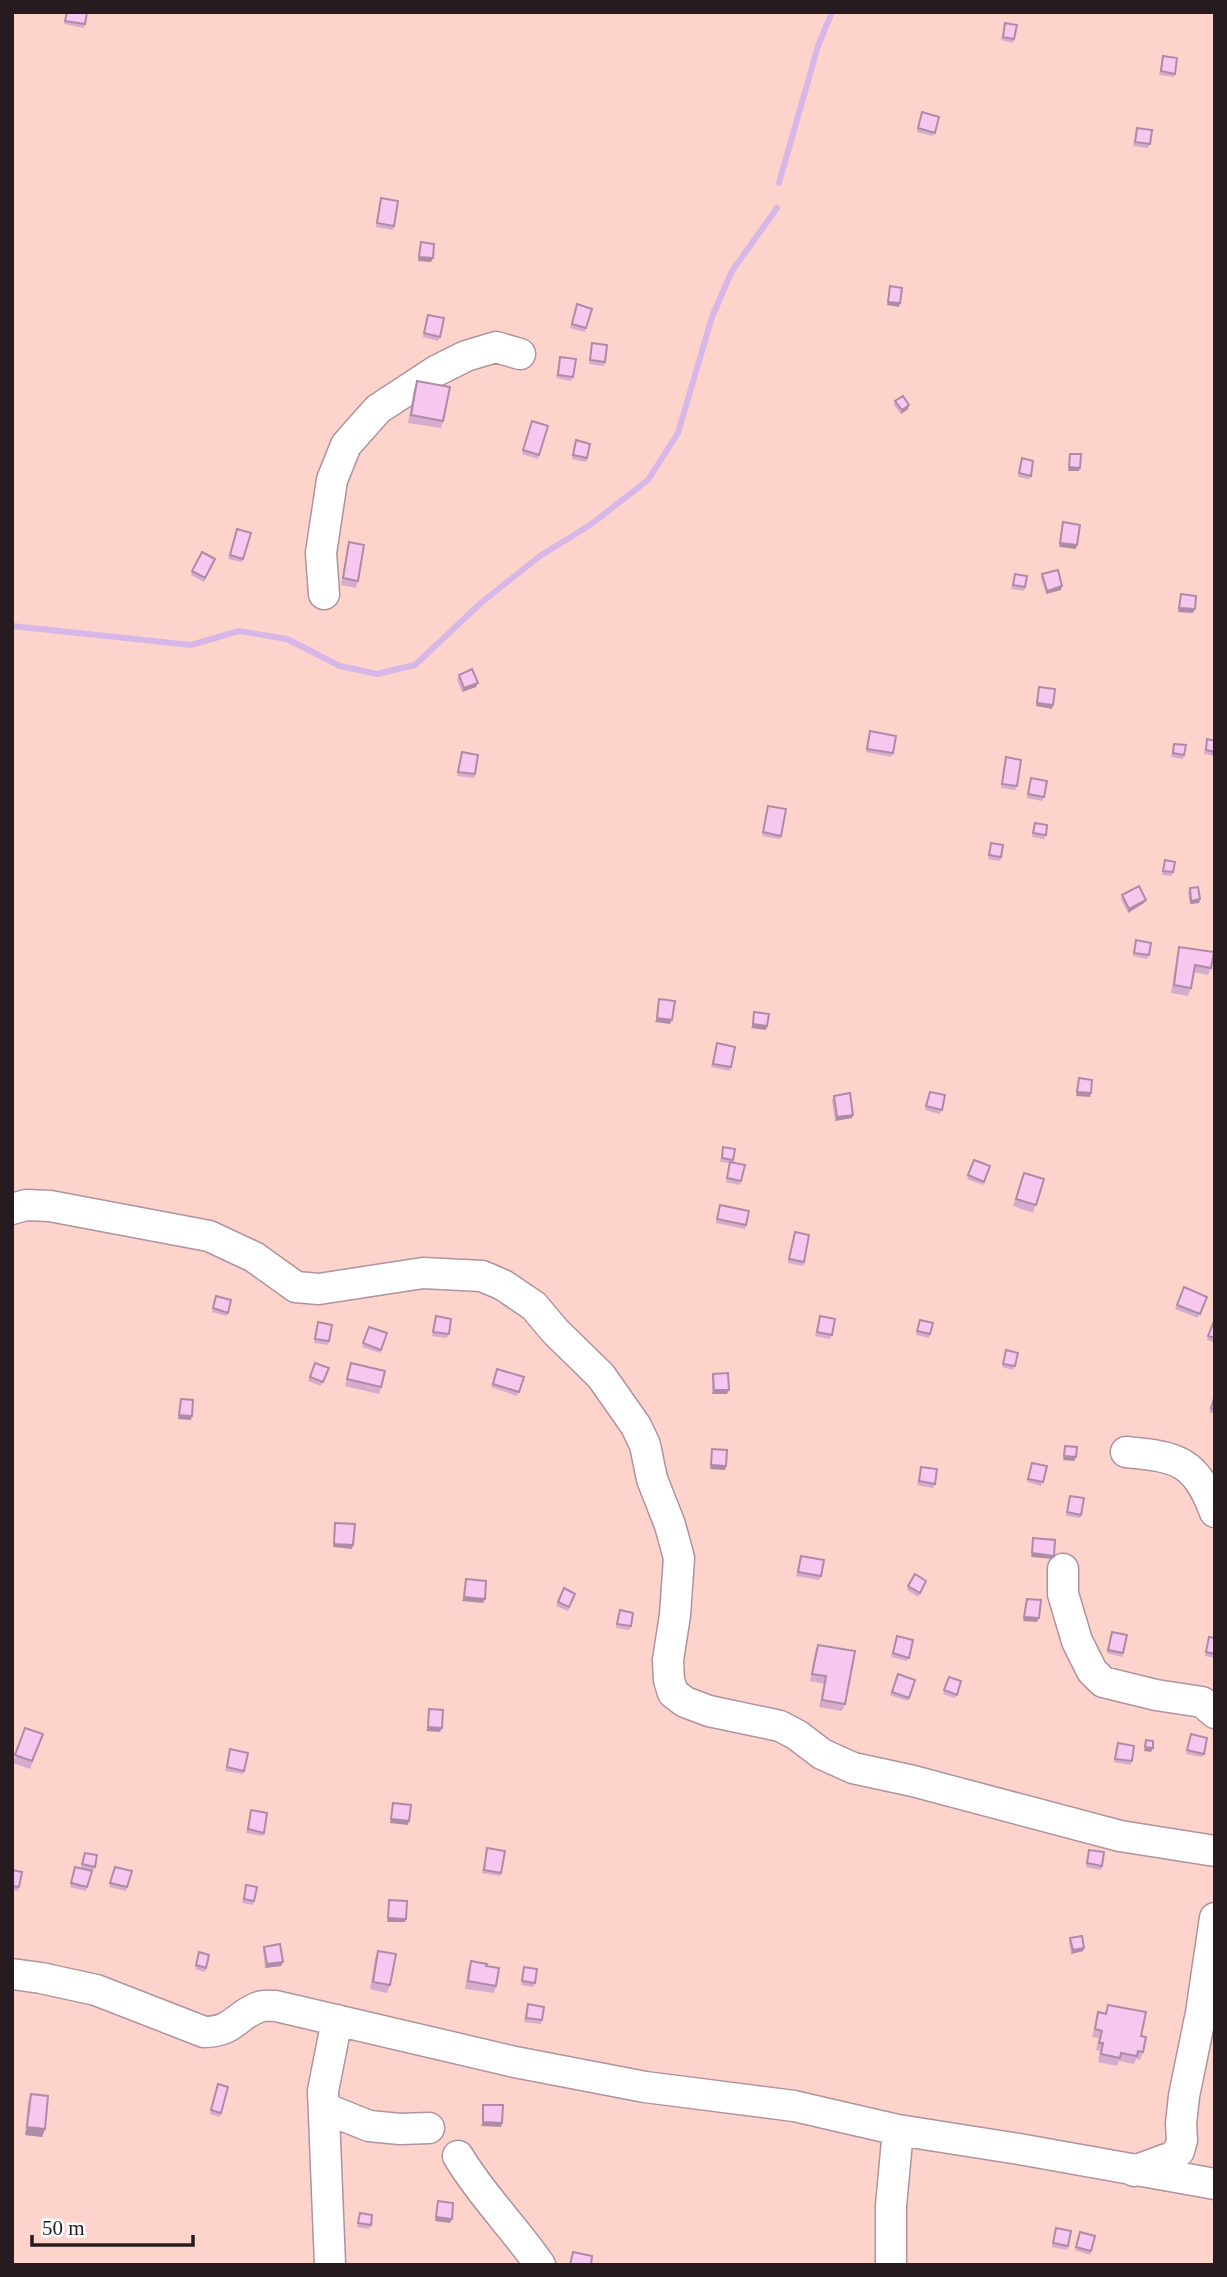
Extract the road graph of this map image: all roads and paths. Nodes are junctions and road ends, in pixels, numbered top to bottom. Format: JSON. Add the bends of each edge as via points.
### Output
{"nodes":[{"id":1,"x":520,"y":354,"type":"dead end"},
{"id":2,"x":324,"y":594,"type":"dead end"},
{"id":3,"x":12,"y":1209,"type":"edge"},
{"id":4,"x":1126,"y":1452,"type":"dead end"},
{"id":5,"x":1215,"y":1512,"type":"edge"},
{"id":6,"x":1063,"y":1569,"type":"dead end"},
{"id":7,"x":1215,"y":1713,"type":"edge"},
{"id":8,"x":1215,"y":1851,"type":"edge"},
{"id":9,"x":1215,"y":1918,"type":"edge"},
{"id":10,"x":12,"y":1974,"type":"edge"},
{"id":11,"x":338,"y":2020,"type":"junction"},
{"id":12,"x":324,"y":2108,"type":"junction"},
{"id":13,"x":429,"y":2128,"type":"dead end"},
{"id":14,"x":898,"y":2130,"type":"junction"},
{"id":15,"x":458,"y":2156,"type":"dead end"},
{"id":16,"x":1134,"y":2171,"type":"junction"},
{"id":17,"x":1215,"y":2184,"type":"edge"},
{"id":18,"x":330,"y":2265,"type":"edge"},
{"id":19,"x":540,"y":2265,"type":"edge"},
{"id":20,"x":891,"y":2265,"type":"edge"}],
"edges":[{"from":1,"to":2,"type":"street","via":[[496,347],[436,371],[378,410],[346,445],[332,480],[321,553]]},
{"from":3,"to":8,"type":"street","via":[[50,1206],[209,1236],[254,1257],[296,1287],[319,1289],[424,1273],[482,1276],[503,1285],[534,1306],[601,1376],[645,1445],[679,1558],[668,1660],[673,1693],[709,1711],[780,1726],[853,1768],[1119,1836]]},
{"from":4,"to":5,"type":"street","via":[[1159,1455],[1187,1467],[1207,1491]]},
{"from":6,"to":7,"type":"street","via":[[1063,1594],[1077,1641],[1103,1682],[1202,1702]]},
{"from":9,"to":16,"type":"street","via":[[1179,2151]]},
{"from":10,"to":11,"type":"street","via":[[96,1990],[204,2032],[228,2027],[262,2006]]},
{"from":11,"to":12,"type":"street","via":[[323,2091]]},
{"from":11,"to":14,"type":"street","via":[[515,2062],[645,2087],[794,2106]]},
{"from":12,"to":13,"type":"street","via":[[369,2126]]},
{"from":12,"to":18,"type":"street"},
{"from":14,"to":16,"type":"street"},
{"from":14,"to":20,"type":"street"},
{"from":15,"to":19,"type":"street"},
{"from":16,"to":17,"type":"street"}]}
